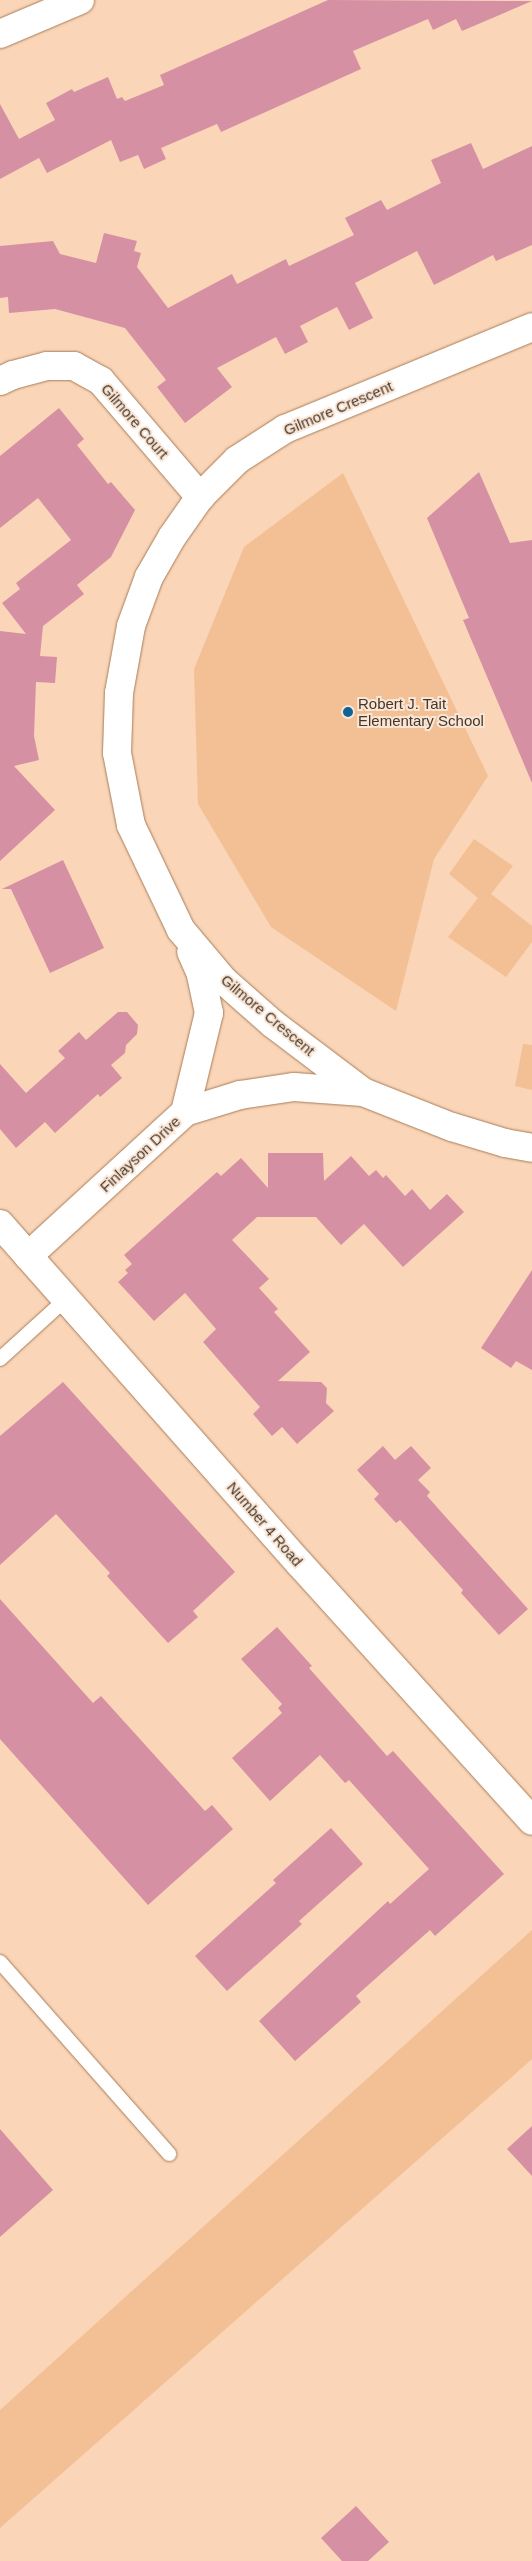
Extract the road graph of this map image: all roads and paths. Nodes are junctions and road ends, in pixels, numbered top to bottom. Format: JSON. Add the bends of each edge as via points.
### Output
{"nodes":[{"id":1,"x":80,"y":0,"type":"edge"},
{"id":2,"x":0,"y":34,"type":"edge"},
{"id":3,"x":532,"y":327,"type":"edge"},
{"id":4,"x":0,"y":381,"type":"edge"},
{"id":5,"x":200,"y":497,"type":"junction"},
{"id":6,"x":181,"y":930,"type":"junction"},
{"id":7,"x":363,"y":1092,"type":"junction"},
{"id":8,"x":185,"y":1112,"type":"junction"},
{"id":9,"x":532,"y":1148,"type":"edge"},
{"id":10,"x":0,"y":1224,"type":"edge"},
{"id":11,"x":28,"y":1256,"type":"junction"},
{"id":12,"x":66,"y":1299,"type":"junction"},
{"id":13,"x":0,"y":1359,"type":"edge"},
{"id":14,"x":532,"y":1821,"type":"edge"},
{"id":15,"x":0,"y":1962,"type":"edge"},
{"id":16,"x":169,"y":2154,"type":"dead end"}],
"edges":[{"from":1,"to":2,"type":"street"},
{"from":3,"to":5,"type":"street","name":"Gilmore Crescent","via":[[285,428],[237,460]]},
{"from":4,"to":5,"type":"street","name":"Gilmore Court","via":[[47,366],[74,366],[101,381]]},
{"from":5,"to":6,"type":"street","name":"Gilmore Crescent","via":[[149,577],[131,626],[119,693],[117,753],[131,825]]},
{"from":6,"to":7,"type":"street","name":"Gilmore Crescent","via":[[224,981],[273,1024]]},
{"from":6,"to":8,"type":"street","name":"Gilmore Crescent","via":[[201,974],[209,1013]]},
{"from":7,"to":8,"type":"street","name":"Finlayson Drive","via":[[294,1087],[240,1095]]},
{"from":7,"to":9,"type":"street","name":"Finlayson Drive","via":[[452,1127]]},
{"from":8,"to":11,"type":"street","name":"Finlayson Drive"},
{"from":10,"to":11,"type":"street","name":"Number 4 Road"},
{"from":11,"to":12,"type":"street","name":"Number 4 Road"},
{"from":12,"to":13,"type":"lane"},
{"from":12,"to":14,"type":"street","name":"Number 4 Road"},
{"from":15,"to":16,"type":"lane"}]}
